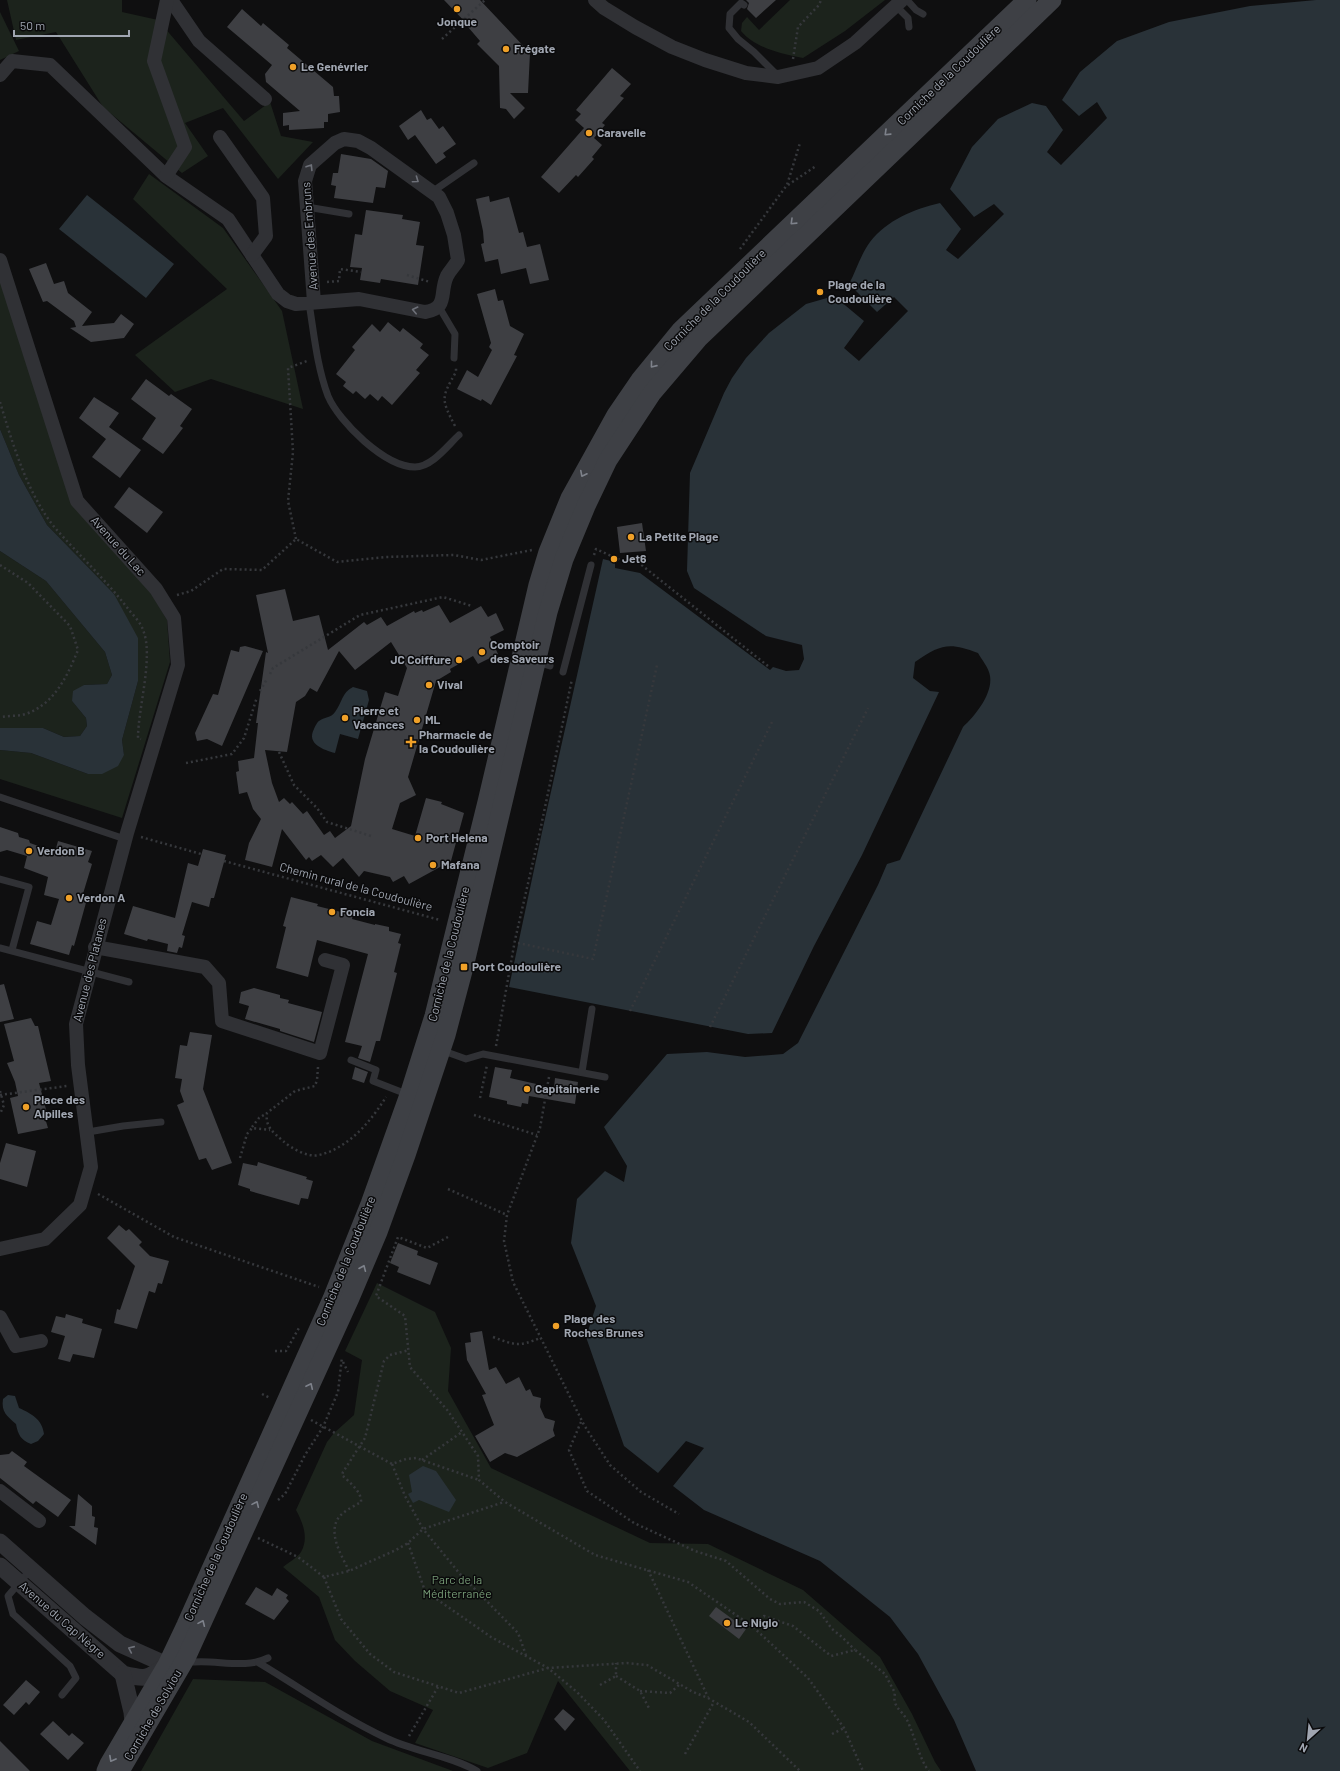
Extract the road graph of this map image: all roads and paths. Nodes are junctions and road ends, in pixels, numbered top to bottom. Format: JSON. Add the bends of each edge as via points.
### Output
{"nodes":[{"id":1,"x":167,"y":0,"type":"edge"},
{"id":2,"x":171,"y":0,"type":"edge"},
{"id":3,"x":485,"y":0,"type":"edge"},
{"id":4,"x":595,"y":0,"type":"edge"},
{"id":5,"x":821,"y":0,"type":"edge"},
{"id":6,"x":1027,"y":0,"type":"edge"},
{"id":7,"x":1052,"y":0,"type":"edge"},
{"id":8,"x":902,"y":2,"type":"edge"},
{"id":9,"x":744,"y":5,"type":"dead end"},
{"id":10,"x":924,"y":14,"type":"dead end"},
{"id":11,"x":909,"y":27,"type":"dead end"},
{"id":12,"x":442,"y":40,"type":"dead end"},
{"id":13,"x":796,"y":73,"type":"junction"},
{"id":14,"x":0,"y":75,"type":"edge"},
{"id":15,"x":778,"y":77,"type":"junction"},
{"id":16,"x":265,"y":99,"type":"dead end"},
{"id":17,"x":220,"y":137,"type":"dead end"},
{"id":18,"x":800,"y":143,"type":"dead end"},
{"id":19,"x":474,"y":163,"type":"dead end"},
{"id":20,"x":816,"y":166,"type":"dead end"},
{"id":21,"x":166,"y":176,"type":"junction"},
{"id":22,"x":787,"y":185,"type":"junction"},
{"id":23,"x":432,"y":192,"type":"junction"},
{"id":24,"x":307,"y":207,"type":"junction"},
{"id":25,"x":349,"y":214,"type":"dead end"},
{"id":26,"x":252,"y":255,"type":"junction"},
{"id":27,"x":736,"y":256,"type":"dead end"},
{"id":28,"x":0,"y":260,"type":"edge"},
{"id":29,"x":361,"y":272,"type":"dead end"},
{"id":30,"x":407,"y":275,"type":"dead end"},
{"id":31,"x":313,"y":283,"type":"junction"},
{"id":32,"x":444,"y":286,"type":"junction"},
{"id":33,"x":312,"y":303,"type":"junction"},
{"id":34,"x":439,"y":306,"type":"junction"},
{"id":35,"x":454,"y":358,"type":"joint"},
{"id":36,"x":312,"y":359,"type":"dead end"},
{"id":37,"x":0,"y":402,"type":"edge"},
{"id":38,"x":459,"y":435,"type":"joint"},
{"id":39,"x":296,"y":539,"type":"junction"},
{"id":40,"x":548,"y":552,"type":"junction"},
{"id":41,"x":0,"y":565,"type":"edge"},
{"id":42,"x":591,"y":565,"type":"joint"},
{"id":43,"x":163,"y":600,"type":"junction"},
{"id":44,"x":472,"y":606,"type":"dead end"},
{"id":45,"x":530,"y":663,"type":"junction"},
{"id":46,"x":657,"y":665,"type":"dead end"},
{"id":47,"x":768,"y":666,"type":"dead end"},
{"id":48,"x":563,"y":672,"type":"dead end"},
{"id":49,"x":270,"y":674,"type":"dead end"},
{"id":50,"x":572,"y":678,"type":"dead end"},
{"id":51,"x":267,"y":679,"type":"dead end"},
{"id":52,"x":260,"y":692,"type":"dead end"},
{"id":53,"x":257,"y":697,"type":"dead end"},
{"id":54,"x":868,"y":708,"type":"dead end"},
{"id":55,"x":0,"y":717,"type":"edge"},
{"id":56,"x":772,"y":722,"type":"dead end"},
{"id":57,"x":154,"y":743,"type":"junction"},
{"id":58,"x":279,"y":752,"type":"dead end"},
{"id":59,"x":186,"y":763,"type":"dead end"},
{"id":60,"x":0,"y":797,"type":"edge"},
{"id":61,"x":126,"y":836,"type":"junction"},
{"id":62,"x":371,"y":836,"type":"dead end"},
{"id":63,"x":201,"y":854,"type":"dead end"},
{"id":64,"x":224,"y":861,"type":"dead end"},
{"id":65,"x":0,"y":879,"type":"edge"},
{"id":66,"x":457,"y":925,"type":"junction"},
{"id":67,"x":518,"y":943,"type":"dead end"},
{"id":68,"x":95,"y":947,"type":"junction"},
{"id":69,"x":0,"y":948,"type":"edge"},
{"id":70,"x":12,"y":950,"type":"junction"},
{"id":71,"x":325,"y":960,"type":"dead end"},
{"id":72,"x":89,"y":970,"type":"junction"},
{"id":73,"x":129,"y":982,"type":"dead end"},
{"id":74,"x":592,"y":1010,"type":"dead end"},
{"id":75,"x":630,"y":1011,"type":"dead end"},
{"id":76,"x":710,"y":1027,"type":"dead end"},
{"id":77,"x":433,"y":1047,"type":"junction"},
{"id":78,"x":319,"y":1053,"type":"junction"},
{"id":79,"x":492,"y":1056,"type":"junction"},
{"id":80,"x":351,"y":1060,"type":"dead end"},
{"id":81,"x":551,"y":1067,"type":"junction"},
{"id":82,"x":582,"y":1072,"type":"junction"},
{"id":83,"x":605,"y":1077,"type":"dead end"},
{"id":84,"x":81,"y":1084,"type":"junction"},
{"id":85,"x":0,"y":1091,"type":"edge"},
{"id":86,"x":401,"y":1092,"type":"junction"},
{"id":87,"x":1,"y":1095,"type":"edge"},
{"id":88,"x":480,"y":1098,"type":"dead end"},
{"id":89,"x":267,"y":1113,"type":"junction"},
{"id":90,"x":0,"y":1114,"type":"edge"},
{"id":91,"x":474,"y":1115,"type":"dead end"},
{"id":92,"x":161,"y":1122,"type":"dead end"},
{"id":93,"x":252,"y":1128,"type":"junction"},
{"id":94,"x":270,"y":1130,"type":"junction"},
{"id":95,"x":88,"y":1132,"type":"junction"},
{"id":96,"x":537,"y":1135,"type":"junction"},
{"id":97,"x":240,"y":1158,"type":"dead end"},
{"id":98,"x":85,"y":1187,"type":"junction"},
{"id":99,"x":448,"y":1190,"type":"dead end"},
{"id":100,"x":507,"y":1215,"type":"junction"},
{"id":101,"x":448,"y":1238,"type":"dead end"},
{"id":102,"x":0,"y":1249,"type":"edge"},
{"id":103,"x":334,"y":1293,"type":"junction"},
{"id":104,"x":0,"y":1317,"type":"edge"},
{"id":105,"x":493,"y":1337,"type":"dead end"},
{"id":106,"x":540,"y":1338,"type":"junction"},
{"id":107,"x":41,"y":1341,"type":"dead end"},
{"id":108,"x":409,"y":1350,"type":"junction"},
{"id":109,"x":343,"y":1360,"type":"dead end"},
{"id":110,"x":348,"y":1372,"type":"dead end"},
{"id":111,"x":581,"y":1421,"type":"junction"},
{"id":112,"x":326,"y":1429,"type":"dead end"},
{"id":113,"x":462,"y":1432,"type":"junction"},
{"id":114,"x":360,"y":1447,"type":"junction"},
{"id":115,"x":422,"y":1460,"type":"junction"},
{"id":116,"x":392,"y":1464,"type":"junction"},
{"id":117,"x":479,"y":1480,"type":"junction"},
{"id":118,"x":0,"y":1491,"type":"edge"},
{"id":119,"x":505,"y":1502,"type":"junction"},
{"id":120,"x":678,"y":1514,"type":"dead end"},
{"id":121,"x":39,"y":1521,"type":"dead end"},
{"id":122,"x":423,"y":1529,"type":"junction"},
{"id":123,"x":254,"y":1536,"type":"dead end"},
{"id":124,"x":0,"y":1542,"type":"edge"},
{"id":125,"x":408,"y":1543,"type":"junction"},
{"id":126,"x":0,"y":1566,"type":"edge"},
{"id":127,"x":31,"y":1568,"type":"junction"},
{"id":128,"x":648,"y":1570,"type":"junction"},
{"id":129,"x":349,"y":1571,"type":"junction"},
{"id":130,"x":324,"y":1578,"type":"junction"},
{"id":131,"x":19,"y":1582,"type":"junction"},
{"id":132,"x":752,"y":1626,"type":"junction"},
{"id":133,"x":855,"y":1650,"type":"junction"},
{"id":134,"x":527,"y":1656,"type":"junction"},
{"id":135,"x":186,"y":1658,"type":"junction"},
{"id":136,"x":268,"y":1658,"type":"dead end"},
{"id":137,"x":259,"y":1663,"type":"junction"},
{"id":138,"x":616,"y":1663,"type":"junction"},
{"id":139,"x":166,"y":1665,"type":"junction"},
{"id":140,"x":548,"y":1668,"type":"junction"},
{"id":141,"x":123,"y":1674,"type":"junction"},
{"id":142,"x":616,"y":1676,"type":"junction"},
{"id":143,"x":680,"y":1684,"type":"junction"},
{"id":144,"x":600,"y":1685,"type":"dead end"},
{"id":145,"x":438,"y":1687,"type":"junction"},
{"id":146,"x":640,"y":1691,"type":"junction"},
{"id":147,"x":62,"y":1695,"type":"dead end"},
{"id":148,"x":708,"y":1698,"type":"junction"},
{"id":149,"x":714,"y":1702,"type":"junction"},
{"id":150,"x":650,"y":1710,"type":"dead end"},
{"id":151,"x":133,"y":1723,"type":"junction"},
{"id":152,"x":844,"y":1728,"type":"junction"},
{"id":153,"x":832,"y":1734,"type":"dead end"},
{"id":154,"x":404,"y":1745,"type":"junction"},
{"id":155,"x":133,"y":1750,"type":"junction"},
{"id":156,"x":685,"y":1754,"type":"dead end"},
{"id":157,"x":106,"y":1771,"type":"edge"},
{"id":158,"x":120,"y":1771,"type":"edge"},
{"id":159,"x":477,"y":1771,"type":"edge"},
{"id":160,"x":640,"y":1771,"type":"edge"},
{"id":161,"x":800,"y":1771,"type":"edge"},
{"id":162,"x":864,"y":1771,"type":"edge"},
{"id":163,"x":929,"y":1771,"type":"edge"}],
"edges":[{"from":1,"to":21,"type":"street","via":[[154,60],[185,147]]},
{"from":2,"to":16,"type":"street","via":[[199,41]]},
{"from":3,"to":12,"type":"path"},
{"from":4,"to":15,"type":"street","via":[[644,33],[685,52],[746,73]]},
{"from":5,"to":13,"type":"path","via":[[798,27],[792,56]]},
{"from":6,"to":40,"type":"main road","name":"Corniche de la Coudoulière","one_way":true,"via":[[681,330],[640,380],[616,415],[570,498]]},
{"from":7,"to":45,"type":"main road","name":"Corniche de la Coudoulière","via":[[729,308],[698,339],[652,393],[608,460],[586,506],[564,558]]},
{"from":8,"to":10,"type":"lane"},
{"from":8,"to":11,"type":"lane"},
{"from":8,"to":13,"type":"street","via":[[855,43],[818,68]]},
{"from":9,"to":15,"type":"lane","via":[[742,3],[730,14],[729,28],[738,40],[754,52]]},
{"from":13,"to":15,"type":"street"},
{"from":14,"to":21,"type":"street","name":"Avenue des Embruns","via":[[12,61],[50,65]]},
{"from":17,"to":26,"type":"street","via":[[263,198],[266,236]]},
{"from":18,"to":22,"type":"path"},
{"from":19,"to":23,"type":"lane"},
{"from":20,"to":22,"type":"path"},
{"from":21,"to":26,"type":"street","name":"Avenue des Embruns","via":[[228,220]]},
{"from":22,"to":27,"type":"path"},
{"from":24,"to":23,"type":"street","name":"Avenue des Embruns","one_way":true,"via":[[305,181],[308,168],[334,143],[344,138],[371,148]]},
{"from":23,"to":32,"type":"street","name":"Avenue des Embruns","via":[[442,202],[457,247],[458,260]]},
{"from":24,"to":25,"type":"lane"},
{"from":24,"to":31,"type":"street","name":"Avenue des Embruns"},
{"from":26,"to":33,"type":"street","name":"Avenue des Embruns","via":[[278,294],[292,303]]},
{"from":28,"to":43,"type":"street","name":"Avenue du Lac","via":[[77,501]]},
{"from":29,"to":31,"type":"path","via":[[340,269],[339,281]]},
{"from":30,"to":32,"type":"path"},
{"from":31,"to":33,"type":"street","name":"Avenue des Embruns"},
{"from":32,"to":34,"type":"street","name":"Avenue des Embruns"},
{"from":34,"to":33,"type":"street","name":"Avenue des Embruns","one_way":true,"via":[[434,311],[425,312],[359,299]]},
{"from":33,"to":38,"type":"lane","via":[[316,350],[329,397],[346,425],[383,455],[415,467],[435,457]]},
{"from":34,"to":35,"type":"lane","via":[[455,334]]},
{"from":35,"to":38,"type":"path","via":[[456,372],[445,392],[446,407]]},
{"from":36,"to":39,"type":"path","via":[[288,368],[293,452],[288,501]]},
{"from":37,"to":57,"type":"path","via":[[14,450],[33,492],[55,527],[116,593],[143,629],[146,640],[146,668],[139,709],[138,738]]},
{"from":39,"to":40,"type":"path","via":[[337,562],[385,557],[454,555],[481,560],[538,549]]},
{"from":39,"to":43,"type":"path","via":[[262,570],[223,569],[191,591]]},
{"from":40,"to":45,"type":"main road","name":"Corniche de la Coudoulière","via":[[536,592]]},
{"from":41,"to":55,"type":"path","via":[[28,583],[70,626],[78,650],[67,675],[49,701],[22,714]]},
{"from":42,"to":47,"type":"path","via":[[596,549],[620,560],[639,563]]},
{"from":42,"to":48,"type":"lane"},
{"from":43,"to":57,"type":"street","name":"Avenue du Lac","via":[[174,618],[178,665]]},
{"from":44,"to":49,"type":"path","via":[[443,597],[360,615],[273,668]]},
{"from":45,"to":66,"type":"main road","name":"Corniche de la Coudoulière","via":[[484,799]]},
{"from":45,"to":77,"type":"main road","name":"Corniche de la Coudoulière","via":[[473,930]]},
{"from":46,"to":67,"type":"path","via":[[593,959]]},
{"from":50,"to":79,"type":"path","via":[[515,940],[497,1043]]},
{"from":51,"to":52,"type":"path"},
{"from":53,"to":59,"type":"path","via":[[244,738],[232,754]]},
{"from":54,"to":76,"type":"path"},
{"from":56,"to":75,"type":"path"},
{"from":57,"to":61,"type":"street","name":"Avenue du Lac"},
{"from":58,"to":62,"type":"path","via":[[294,785],[327,822]]},
{"from":60,"to":61,"type":"lane"},
{"from":61,"to":63,"type":"path"},
{"from":61,"to":68,"type":"street","name":"Avenue des Platanes"},
{"from":64,"to":66,"type":"path","name":"Chemin rural de la Coudoulière"},
{"from":65,"to":70,"type":"lane","via":[[29,887]]},
{"from":66,"to":77,"type":"main road","name":"Corniche de la Coudoulière"},
{"from":68,"to":72,"type":"street","name":"Avenue des Platanes"},
{"from":68,"to":78,"type":"street","via":[[205,967],[219,983],[222,1021]]},
{"from":69,"to":70,"type":"lane"},
{"from":70,"to":72,"type":"lane"},
{"from":71,"to":78,"type":"street","via":[[343,965]]},
{"from":72,"to":73,"type":"lane"},
{"from":72,"to":84,"type":"street","name":"Avenue des Platanes","via":[[76,1024]]},
{"from":74,"to":82,"type":"lane"},
{"from":77,"to":79,"type":"lane","via":[[466,1059],[482,1054]]},
{"from":77,"to":86,"type":"main road","name":"Corniche de la Coudoulière"},
{"from":135,"to":77,"type":"main road","name":"Corniche de la Coudoulière","one_way":true,"via":[[378,1232],[406,1155]]},
{"from":78,"to":89,"type":"path","via":[[317,1080],[314,1086],[295,1091]]},
{"from":79,"to":81,"type":"lane"},
{"from":79,"to":88,"type":"path","via":[[487,1065]]},
{"from":80,"to":86,"type":"lane","via":[[376,1070],[373,1082]]},
{"from":81,"to":82,"type":"lane"},
{"from":81,"to":96,"type":"path"},
{"from":82,"to":83,"type":"lane"},
{"from":84,"to":87,"type":"path"},
{"from":84,"to":95,"type":"street","name":"Avenue des Platanes"},
{"from":85,"to":87,"type":"path"},
{"from":86,"to":94,"type":"path","via":[[376,1113],[356,1135],[318,1155],[305,1154],[287,1145]]},
{"from":86,"to":103,"type":"main road","name":"Corniche de la Coudoulière","via":[[370,1204]]},
{"from":87,"to":90,"type":"path","via":[[4,1105]]},
{"from":89,"to":93,"type":"path","via":[[259,1118]]},
{"from":89,"to":94,"type":"path","via":[[266,1120]]},
{"from":91,"to":96,"type":"path"},
{"from":92,"to":95,"type":"lane"},
{"from":93,"to":94,"type":"path"},
{"from":93,"to":97,"type":"path","via":[[247,1134]]},
{"from":95,"to":98,"type":"street","name":"Avenue des Platanes","via":[[91,1167]]},
{"from":96,"to":100,"type":"path"},
{"from":98,"to":102,"type":"street","name":"Avenue des Platanes","via":[[80,1205],[44,1239]]},
{"from":98,"to":103,"type":"path","via":[[174,1237]]},
{"from":99,"to":100,"type":"path"},
{"from":100,"to":106,"type":"path","via":[[504,1241],[513,1282]]},
{"from":101,"to":108,"type":"path","via":[[427,1248],[398,1237],[378,1290],[376,1296],[405,1316]]},
{"from":103,"to":139,"type":"main road","name":"Corniche de la Coudoulière"},
{"from":104,"to":107,"type":"street","via":[[16,1346]]},
{"from":105,"to":106,"type":"path","via":[[512,1344],[526,1344]]},
{"from":106,"to":111,"type":"path"},
{"from":108,"to":113,"type":"path","via":[[410,1367],[448,1411]]},
{"from":108,"to":114,"type":"path","via":[[390,1355],[384,1361],[365,1438]]},
{"from":109,"to":110,"type":"path"},
{"from":111,"to":120,"type":"path","via":[[610,1465],[641,1492]]},
{"from":111,"to":133,"type":"path","via":[[570,1450],[587,1491],[634,1523],[695,1551],[726,1561],[770,1599],[780,1604],[804,1602],[819,1611],[832,1629]]},
{"from":112,"to":114,"type":"path"},
{"from":113,"to":115,"type":"path"},
{"from":113,"to":117,"type":"path","via":[[478,1456]]},
{"from":114,"to":116,"type":"path"},
{"from":114,"to":129,"type":"path","via":[[342,1472],[354,1486],[361,1498],[360,1502],[339,1517],[334,1538]]},
{"from":115,"to":116,"type":"path","via":[[406,1459]]},
{"from":115,"to":117,"type":"path"},
{"from":116,"to":122,"type":"path","via":[[405,1496]]},
{"from":117,"to":119,"type":"path"},
{"from":118,"to":121,"type":"street"},
{"from":119,"to":122,"type":"path"},
{"from":119,"to":128,"type":"path","via":[[595,1555]]},
{"from":122,"to":125,"type":"path"},
{"from":122,"to":134,"type":"path","via":[[460,1574],[518,1633]]},
{"from":123,"to":130,"type":"path","via":[[298,1557]]},
{"from":124,"to":127,"type":"street"},
{"from":125,"to":129,"type":"path"},
{"from":125,"to":134,"type":"path","via":[[426,1591],[491,1636]]},
{"from":126,"to":131,"type":"street","name":"Avenue du Cap Nègre"},
{"from":127,"to":131,"type":"lane"},
{"from":139,"to":127,"type":"street","one_way":true,"via":[[120,1644],[85,1617]]},
{"from":128,"to":132,"type":"path","via":[[688,1582]]},
{"from":128,"to":148,"type":"path"},
{"from":129,"to":130,"type":"path"},
{"from":130,"to":145,"type":"path","via":[[341,1619],[370,1654],[394,1672]]},
{"from":131,"to":141,"type":"street","name":"Avenue du Cap Nègre"},
{"from":131,"to":147,"type":"lane","via":[[8,1596],[13,1614],[70,1666],[76,1678]]},
{"from":132,"to":133,"type":"path","via":[[764,1616],[793,1626],[831,1656]]},
{"from":132,"to":152,"type":"path","via":[[808,1678]]},
{"from":133,"to":163,"type":"path","via":[[885,1674],[895,1693],[893,1701],[906,1717],[924,1766]]},
{"from":134,"to":140,"type":"path"},
{"from":135,"to":137,"type":"lane","via":[[194,1662]]},
{"from":135,"to":139,"type":"main road"},
{"from":135,"to":155,"type":"main road","name":"Corniche de Solviou"},
{"from":136,"to":137,"type":"lane"},
{"from":137,"to":154,"type":"lane","via":[[353,1721]]},
{"from":138,"to":140,"type":"path"},
{"from":138,"to":142,"type":"path"},
{"from":138,"to":143,"type":"path","via":[[647,1665]]},
{"from":139,"to":141,"type":"street","name":"Avenue du Cap Nègre","via":[[148,1678]]},
{"from":139,"to":151,"type":"main road","name":"Corniche de la Coudoulière"},
{"from":139,"to":155,"type":"street","via":[[166,1678],[135,1735]]},
{"from":140,"to":145,"type":"path","via":[[459,1692]]},
{"from":140,"to":160,"type":"path","via":[[577,1692],[604,1720]]},
{"from":141,"to":151,"type":"street"},
{"from":142,"to":144,"type":"path"},
{"from":142,"to":146,"type":"path"},
{"from":143,"to":146,"type":"path","via":[[670,1693]]},
{"from":143,"to":148,"type":"path"},
{"from":145,"to":154,"type":"path"},
{"from":146,"to":150,"type":"path"},
{"from":148,"to":149,"type":"path"},
{"from":149,"to":156,"type":"path"},
{"from":149,"to":161,"type":"path","via":[[749,1722]]},
{"from":151,"to":157,"type":"main road","name":"Corniche de la Coudoulière","one_way":true},
{"from":152,"to":153,"type":"path"},
{"from":152,"to":162,"type":"path"},
{"from":154,"to":159,"type":"lane","via":[[463,1763]]},
{"from":155,"to":158,"type":"main road","name":"Corniche de Solviou"}]}
